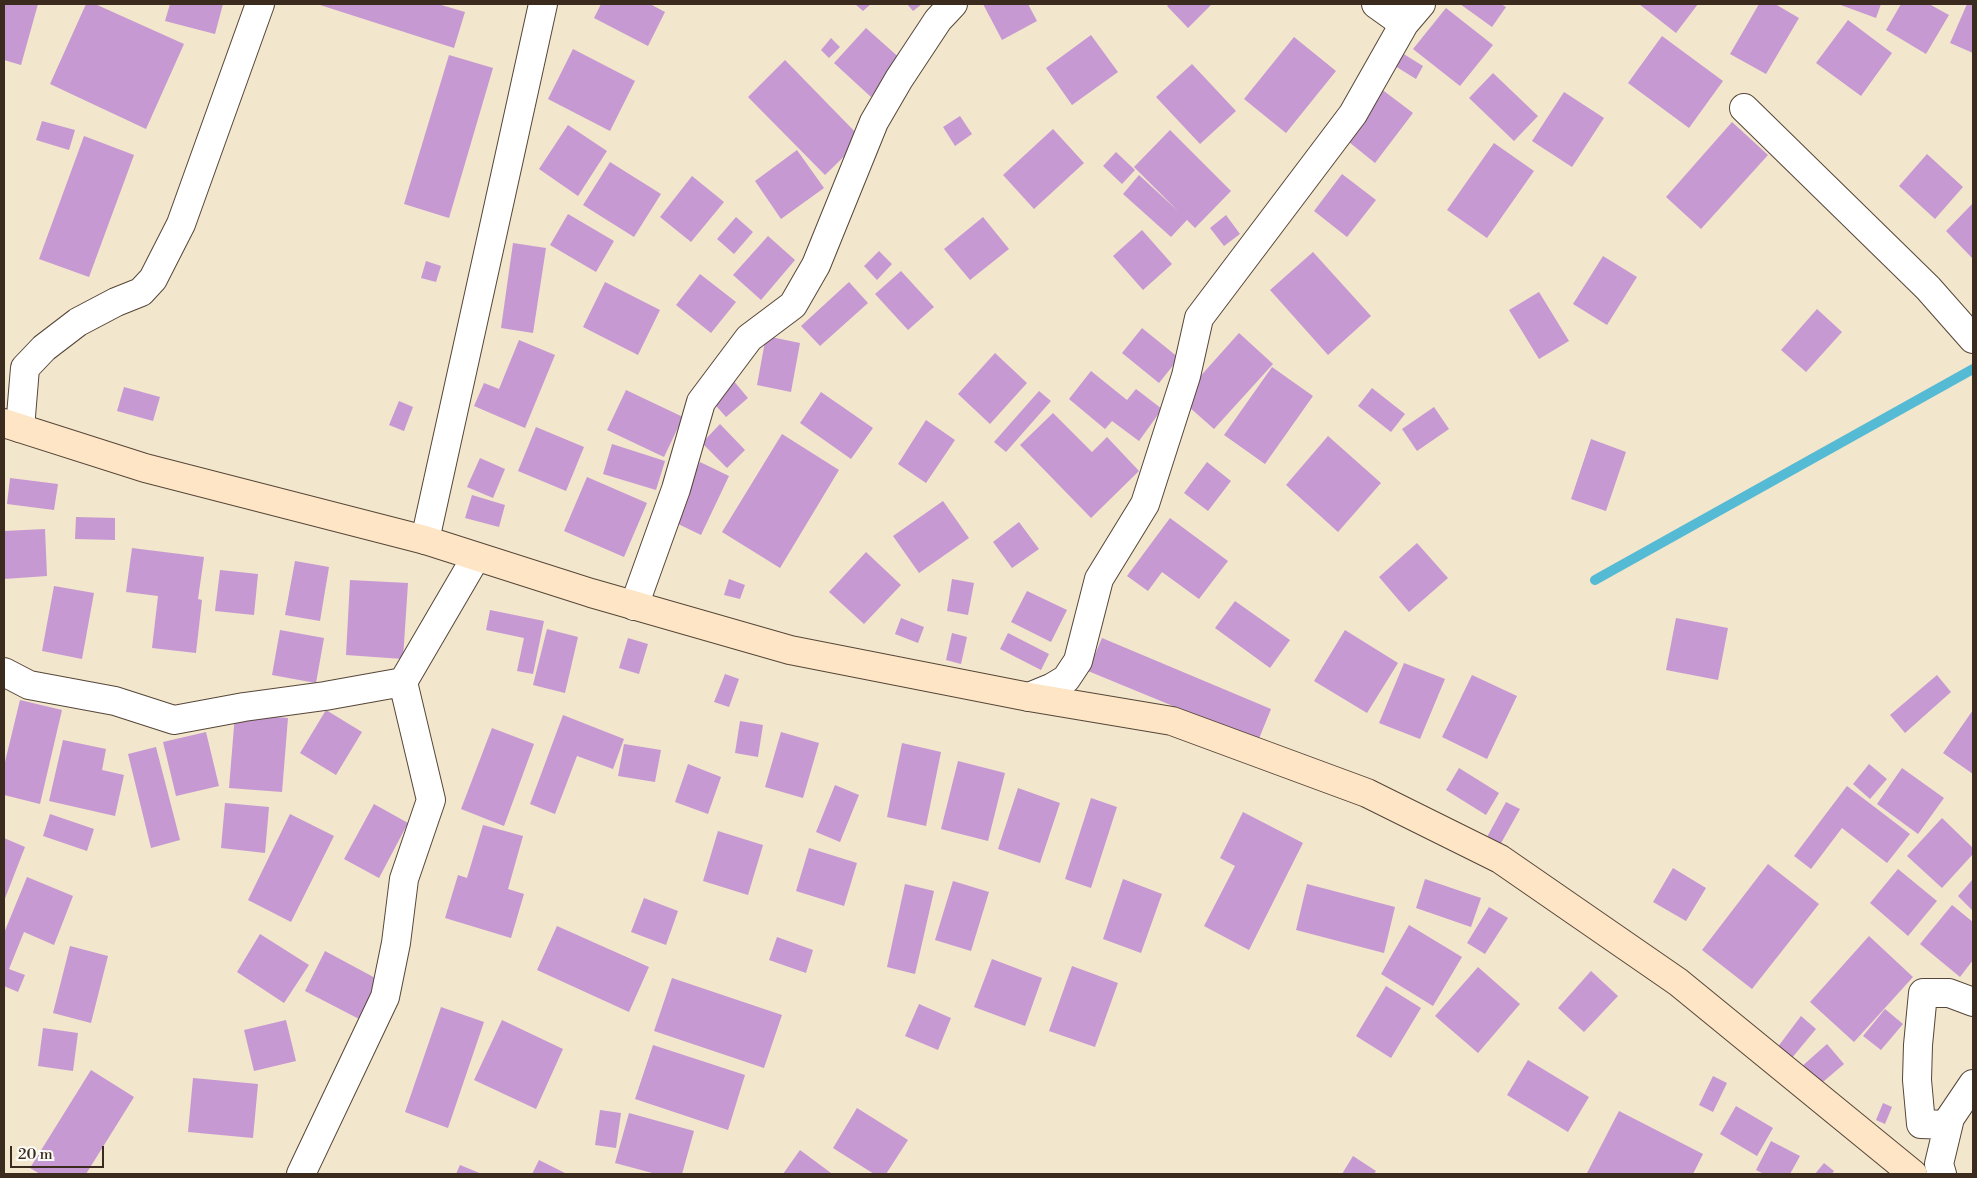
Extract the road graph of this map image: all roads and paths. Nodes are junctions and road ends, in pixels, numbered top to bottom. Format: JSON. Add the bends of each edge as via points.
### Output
{"nodes":[{"id":1,"x":260,"y":4,"type":"edge"},
{"id":2,"x":542,"y":4,"type":"edge"},
{"id":3,"x":953,"y":4,"type":"edge"},
{"id":4,"x":1376,"y":4,"type":"edge"},
{"id":5,"x":1412,"y":14,"type":"edge"},
{"id":6,"x":1744,"y":108,"type":"dead end"},
{"id":7,"x":1973,"y":339,"type":"edge"},
{"id":8,"x":12,"y":426,"type":"edge"},
{"id":9,"x":426,"y":540,"type":"junction"},
{"id":10,"x":476,"y":558,"type":"junction"},
{"id":11,"x":634,"y":606,"type":"junction"},
{"id":12,"x":4,"y":672,"type":"edge"},
{"id":13,"x":403,"y":682,"type":"junction"},
{"id":14,"x":1029,"y":697,"type":"junction"},
{"id":15,"x":1973,"y":1002,"type":"edge"},
{"id":16,"x":1973,"y":1084,"type":"edge"},
{"id":17,"x":1948,"y":1125,"type":"junction"},
{"id":18,"x":301,"y":1174,"type":"edge"},
{"id":19,"x":1913,"y":1174,"type":"edge"},
{"id":20,"x":1942,"y":1174,"type":"edge"}],
"edges":[{"from":1,"to":8,"type":"street","via":[[181,224],[153,278],[141,292],[78,322],[44,348],[25,368]]},
{"from":2,"to":9,"type":"street"},
{"from":3,"to":11,"type":"street","via":[[898,79],[874,122],[816,265],[793,305],[749,338],[701,402],[676,489]]},
{"from":4,"to":5,"type":"street"},
{"from":5,"to":14,"type":"street","via":[[1353,114],[1199,318],[1186,376],[1145,504],[1099,579],[1078,661],[1066,679]]},
{"from":6,"to":7,"type":"street","via":[[1928,288]]},
{"from":8,"to":9,"type":"street","via":[[144,468]]},
{"from":9,"to":10,"type":"street"},
{"from":10,"to":11,"type":"street"},
{"from":10,"to":13,"type":"street"},
{"from":11,"to":14,"type":"street","via":[[790,650]]},
{"from":12,"to":13,"type":"street","via":[[29,685],[115,701],[174,720]]},
{"from":13,"to":18,"type":"street","via":[[430,800],[404,879],[385,997]]},
{"from":14,"to":19,"type":"street","via":[[1172,721],[1367,793],[1500,859],[1678,982]]},
{"from":15,"to":17,"type":"street","via":[[1949,993],[1923,993],[1917,1071],[1921,1124]]},
{"from":16,"to":17,"type":"street"},
{"from":17,"to":20,"type":"street","via":[[1939,1164]]}]}
